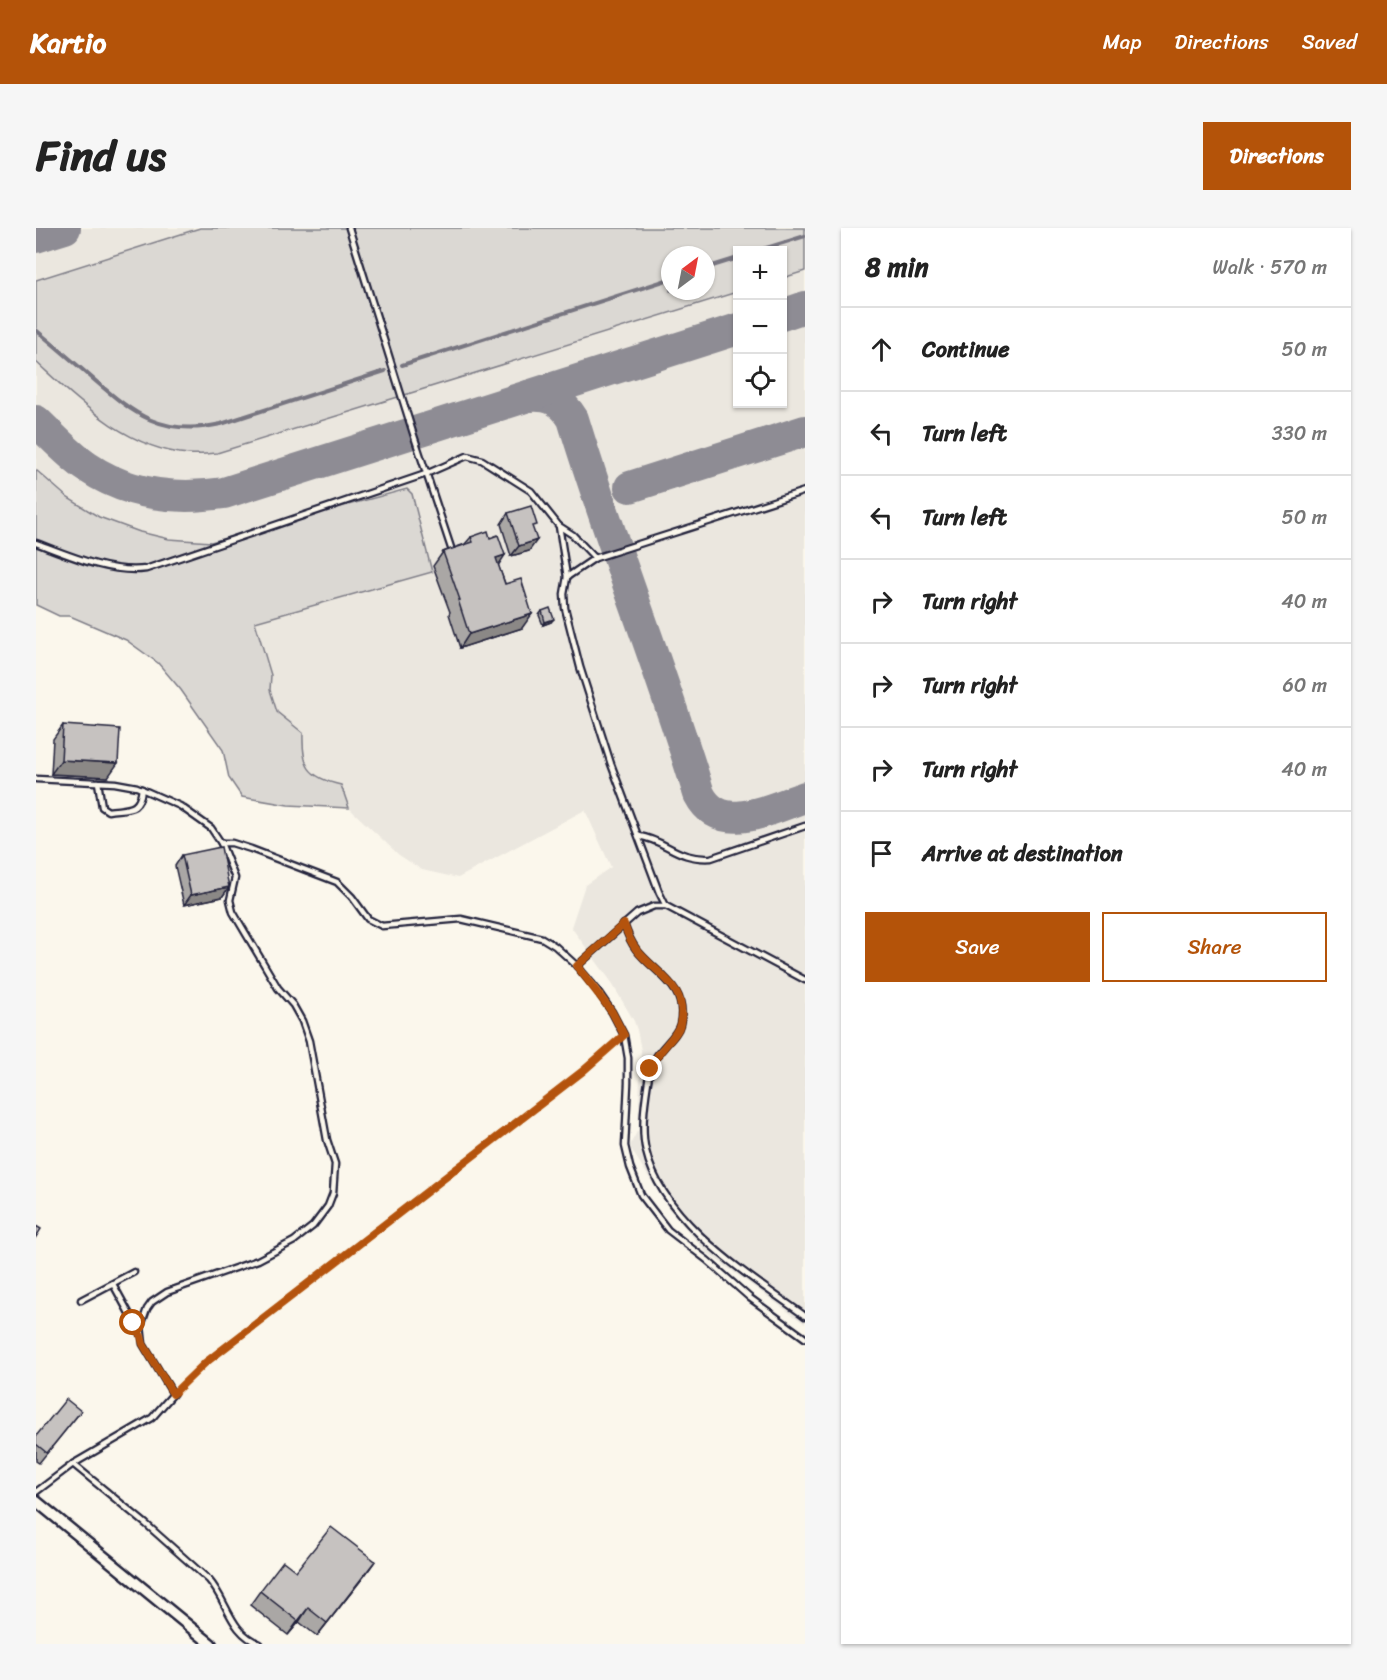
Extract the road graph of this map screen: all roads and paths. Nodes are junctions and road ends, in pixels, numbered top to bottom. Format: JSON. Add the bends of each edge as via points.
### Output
{"nodes":[{"id":1,"x":349,"y":228,"type":"edge"},
{"id":2,"x":426,"y":474,"type":"junction"},
{"id":3,"x":805,"y":491,"type":"edge"},
{"id":4,"x":560,"y":526,"type":"junction"},
{"id":5,"x":36,"y":543,"type":"edge"},
{"id":6,"x":453,"y":554,"type":"edge"},
{"id":7,"x":595,"y":558,"type":"junction"},
{"id":8,"x":567,"y":576,"type":"junction"},
{"id":9,"x":36,"y":780,"type":"edge"},
{"id":10,"x":98,"y":782,"type":"junction"},
{"id":11,"x":142,"y":789,"type":"junction"},
{"id":12,"x":805,"y":826,"type":"edge"},
{"id":13,"x":639,"y":836,"type":"junction"},
{"id":14,"x":221,"y":843,"type":"junction"},
{"id":15,"x":666,"y":906,"type":"junction"},
{"id":16,"x":624,"y":924,"type":"junction"},
{"id":17,"x":577,"y":966,"type":"junction"},
{"id":18,"x":805,"y":980,"type":"edge"},
{"id":19,"x":624,"y":1035,"type":"junction"},
{"id":20,"x":134,"y":1272,"type":"dead end"},
{"id":21,"x":113,"y":1284,"type":"junction"},
{"id":22,"x":81,"y":1300,"type":"dead end"},
{"id":23,"x":805,"y":1316,"type":"edge"},
{"id":24,"x":141,"y":1336,"type":"junction"},
{"id":25,"x":805,"y":1338,"type":"edge"},
{"id":26,"x":173,"y":1394,"type":"junction"},
{"id":27,"x":73,"y":1464,"type":"junction"},
{"id":28,"x":36,"y":1492,"type":"edge"},
{"id":29,"x":36,"y":1501,"type":"edge"},
{"id":30,"x":211,"y":1644,"type":"edge"},
{"id":31,"x":260,"y":1644,"type":"edge"}],
"edges":[{"from":1,"to":2,"type":"lane"},
{"from":2,"to":4,"type":"lane","via":[[467,456],[474,457],[531,491]]},
{"from":2,"to":5,"type":"lane","via":[[146,569],[111,568]]},
{"from":2,"to":6,"type":"lane"},
{"from":3,"to":7,"type":"lane"},
{"from":4,"to":7,"type":"lane"},
{"from":4,"to":8,"type":"lane"},
{"from":7,"to":8,"type":"lane"},
{"from":8,"to":13,"type":"lane","via":[[565,608],[580,667]]},
{"from":9,"to":10,"type":"lane"},
{"from":10,"to":11,"type":"lane"},
{"from":10,"to":11,"type":"lane","via":[[102,807],[108,811],[135,807]]},
{"from":11,"to":14,"type":"lane","via":[[197,816]]},
{"from":12,"to":13,"type":"lane","via":[[698,859]]},
{"from":13,"to":15,"type":"lane"},
{"from":14,"to":17,"type":"lane","via":[[251,849],[338,882],[368,919],[382,926],[473,921],[542,938]]},
{"from":14,"to":24,"type":"lane","via":[[235,878],[230,900],[233,912],[306,1031],[335,1164],[333,1193],[322,1216],[304,1235],[258,1260],[167,1292],[152,1302],[141,1326]]},
{"from":15,"to":16,"type":"lane","via":[[644,910]]},
{"from":15,"to":18,"type":"lane"},
{"from":16,"to":17,"type":"lane"},
{"from":16,"to":23,"type":"lane","via":[[630,941],[673,986],[680,1004],[680,1027],[653,1059],[650,1069],[644,1137],[654,1174],[687,1221],[716,1251]]},
{"from":17,"to":19,"type":"lane","via":[[612,1012]]},
{"from":19,"to":25,"type":"lane","via":[[628,1058],[625,1146],[641,1195],[668,1230],[757,1304]]},
{"from":19,"to":26,"type":"path","via":[[583,1071],[205,1363]]},
{"from":20,"to":21,"type":"lane"},
{"from":21,"to":22,"type":"lane"},
{"from":21,"to":24,"type":"lane"},
{"from":24,"to":26,"type":"lane"},
{"from":26,"to":27,"type":"lane","via":[[152,1418]]},
{"from":27,"to":28,"type":"lane"},
{"from":27,"to":31,"type":"lane","via":[[209,1580],[234,1625],[248,1640]]},
{"from":29,"to":30,"type":"street"}]}
